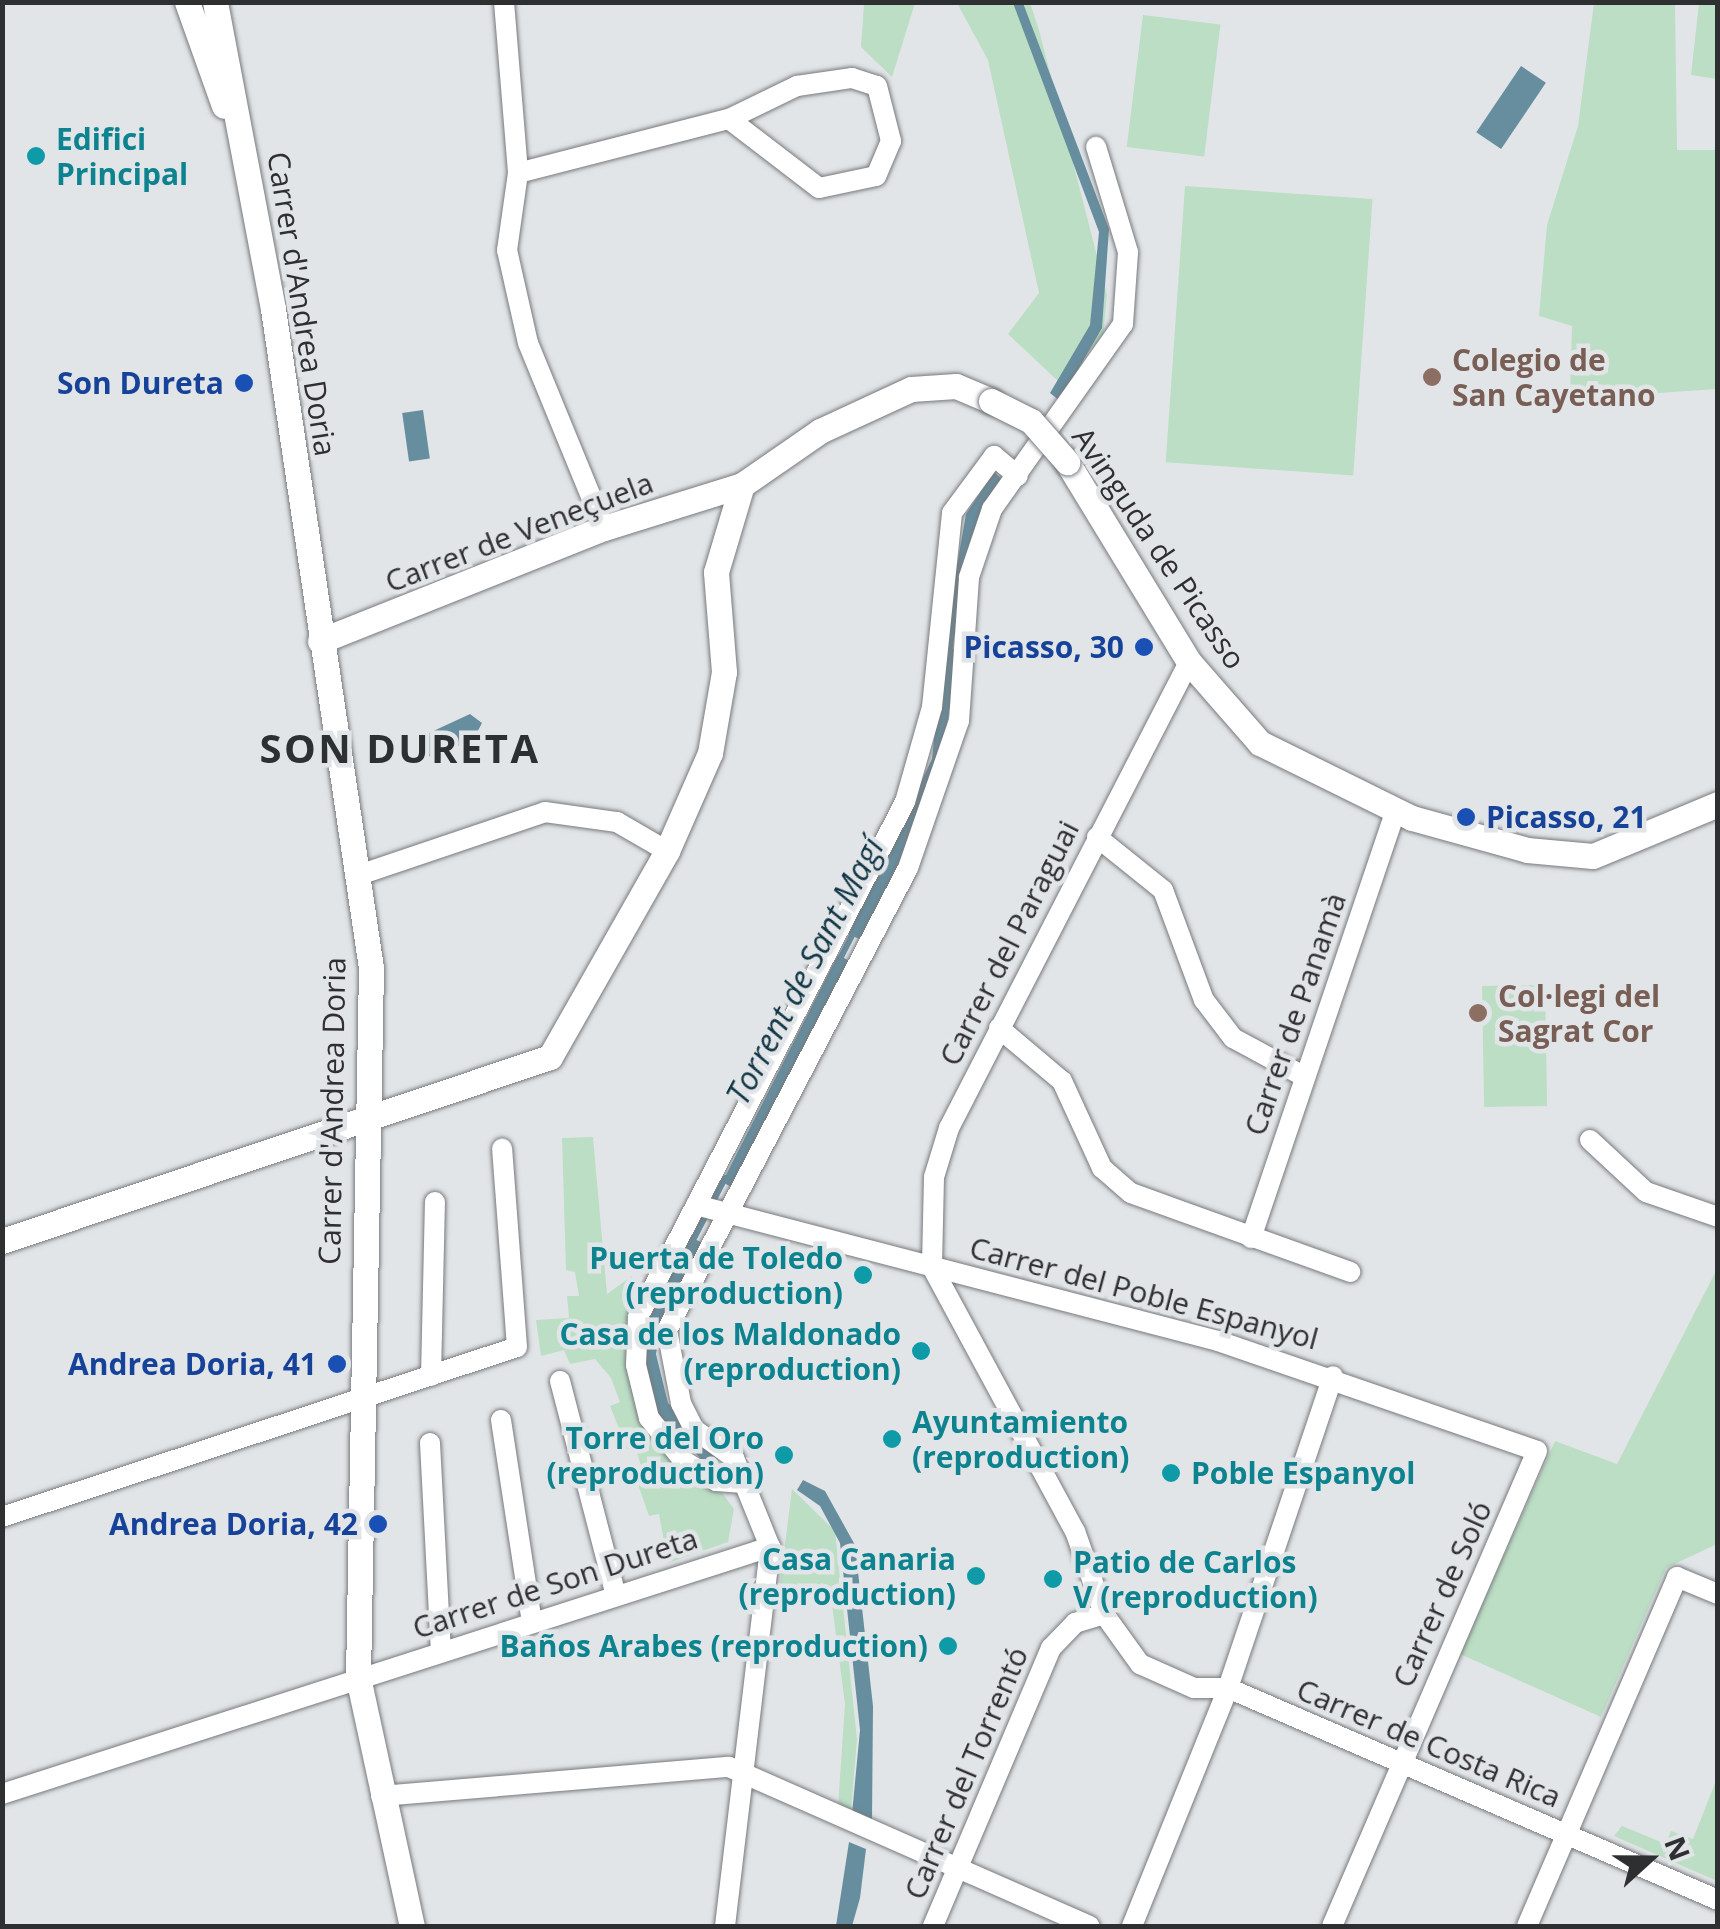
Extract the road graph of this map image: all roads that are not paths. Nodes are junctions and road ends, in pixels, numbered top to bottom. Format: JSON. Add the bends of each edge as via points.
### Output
{"nodes":[{"id":1,"x":187,"y":2,"type":"edge"},
{"id":2,"x":215,"y":2,"type":"edge"},
{"id":3,"x":504,"y":2,"type":"edge"},
{"id":4,"x":729,"y":119,"type":"junction"},
{"id":5,"x":1096,"y":147,"type":"dead end"},
{"id":6,"x":518,"y":172,"type":"junction"},
{"id":7,"x":250,"y":180,"type":"junction"},
{"id":8,"x":1018,"y":476,"type":"junction"},
{"id":9,"x":742,"y":485,"type":"junction"},
{"id":10,"x":604,"y":528,"type":"junction"},
{"id":11,"x":320,"y":640,"type":"junction"},
{"id":12,"x":1189,"y":662,"type":"junction"},
{"id":13,"x":1718,"y":804,"type":"edge"},
{"id":14,"x":1396,"y":810,"type":"junction"},
{"id":15,"x":1097,"y":838,"type":"junction"},
{"id":16,"x":667,"y":850,"type":"junction"},
{"id":17,"x":359,"y":874,"type":"junction"},
{"id":18,"x":847,"y":948,"type":"junction"},
{"id":19,"x":998,"y":1028,"type":"junction"},
{"id":20,"x":1306,"y":1077,"type":"junction"},
{"id":21,"x":368,"y":1123,"type":"junction"},
{"id":22,"x":1590,"y":1140,"type":"dead end"},
{"id":23,"x":502,"y":1149,"type":"dead end"},
{"id":24,"x":435,"y":1202,"type":"dead end"},
{"id":25,"x":710,"y":1210,"type":"junction"},
{"id":26,"x":1718,"y":1216,"type":"edge"},
{"id":27,"x":1251,"y":1238,"type":"junction"},
{"id":28,"x":2,"y":1240,"type":"edge"},
{"id":29,"x":932,"y":1267,"type":"junction"},
{"id":30,"x":1350,"y":1272,"type":"dead end"},
{"id":31,"x":432,"y":1376,"type":"junction"},
{"id":32,"x":1334,"y":1376,"type":"junction"},
{"id":33,"x":560,"y":1381,"type":"dead end"},
{"id":34,"x":356,"y":1398,"type":"junction"},
{"id":35,"x":500,"y":1420,"type":"dead end"},
{"id":36,"x":430,"y":1443,"type":"dead end"},
{"id":37,"x":743,"y":1480,"type":"junction"},
{"id":38,"x":2,"y":1517,"type":"edge"},
{"id":39,"x":770,"y":1547,"type":"junction"},
{"id":40,"x":1718,"y":1594,"type":"edge"},
{"id":41,"x":616,"y":1596,"type":"junction"},
{"id":42,"x":1104,"y":1614,"type":"junction"},
{"id":43,"x":532,"y":1622,"type":"junction"},
{"id":44,"x":441,"y":1651,"type":"junction"},
{"id":45,"x":358,"y":1677,"type":"junction"},
{"id":46,"x":1228,"y":1688,"type":"junction"},
{"id":47,"x":1401,"y":1763,"type":"junction"},
{"id":48,"x":746,"y":1777,"type":"junction"},
{"id":49,"x":2,"y":1794,"type":"edge"},
{"id":50,"x":382,"y":1796,"type":"junction"},
{"id":51,"x":1568,"y":1836,"type":"junction"},
{"id":52,"x":957,"y":1871,"type":"junction"},
{"id":53,"x":1718,"y":1900,"type":"edge"},
{"id":54,"x":412,"y":1926,"type":"edge"},
{"id":55,"x":726,"y":1926,"type":"edge"},
{"id":56,"x":932,"y":1926,"type":"edge"},
{"id":57,"x":1090,"y":1926,"type":"edge"},
{"id":58,"x":1132,"y":1926,"type":"edge"},
{"id":59,"x":1332,"y":1926,"type":"edge"},
{"id":60,"x":1528,"y":1926,"type":"edge"}],
"edges":[{"from":1,"to":7,"type":"street"},
{"from":2,"to":7,"type":"street","name":"Carrer d'Andrea Doria"},
{"from":3,"to":6,"type":"street"},
{"from":4,"to":4,"type":"street","via":[[819,188],[876,176],[892,141],[876,86],[852,78],[797,86]]},
{"from":4,"to":6,"type":"street"},
{"from":5,"to":8,"type":"street","via":[[1131,291],[1102,364]]},
{"from":6,"to":10,"type":"street","via":[[507,250],[528,343]]},
{"from":7,"to":11,"type":"street","name":"Carrer d'Andrea Doria"},
{"from":8,"to":18,"type":"street","via":[[992,509],[969,577],[952,748],[908,868]]},
{"from":8,"to":18,"type":"street","via":[[994,456],[952,513],[932,707],[905,802]]},
{"from":9,"to":10,"type":"street","name":"Carrer de Veneçuela"},
{"from":9,"to":12,"type":"street","name":"Avinguda de Picasso","bridge":true,"via":[[820,431],[911,389],[956,386],[1031,421],[1066,462]]},
{"from":9,"to":16,"type":"street","via":[[716,572],[724,672],[710,753]]},
{"from":10,"to":11,"type":"street","name":"Carrer de Veneçuela"},
{"from":11,"to":17,"type":"street","name":"Carrer d'Andrea Doria"},
{"from":12,"to":14,"type":"street","name":"Avinguda de Picasso","via":[[1260,743]]},
{"from":12,"to":15,"type":"street","name":"Carrer del Paraguai"},
{"from":13,"to":14,"type":"street","name":"Avinguda de Picasso","via":[[1593,856],[1527,850]]},
{"from":14,"to":20,"type":"street","name":"Carrer de Panamà"},
{"from":15,"to":19,"type":"street","name":"Carrer del Paraguai"},
{"from":15,"to":20,"type":"street","via":[[1163,890],[1204,1000],[1233,1038]]},
{"from":16,"to":17,"type":"street","via":[[616,822],[545,812]]},
{"from":16,"to":21,"type":"street","via":[[550,1057]]},
{"from":17,"to":21,"type":"street","name":"Carrer d'Andrea Doria","via":[[370,968]]},
{"from":18,"to":25,"type":"street"},
{"from":18,"to":25,"type":"street"},
{"from":19,"to":27,"type":"street","via":[[1062,1082],[1102,1168],[1131,1193]]},
{"from":19,"to":29,"type":"street","name":"Carrer del Paraguai","via":[[934,1176]]},
{"from":20,"to":27,"type":"street","name":"Carrer de Panamà"},
{"from":21,"to":28,"type":"street"},
{"from":21,"to":34,"type":"street","name":"Carrer d'Andrea Doria"},
{"from":22,"to":26,"type":"street","via":[[1646,1192]]},
{"from":23,"to":31,"type":"street","via":[[517,1347]]},
{"from":24,"to":31,"type":"street"},
{"from":25,"to":29,"type":"street","name":"Carrer del Poble Espanyol"},
{"from":25,"to":37,"type":"street","via":[[668,1330],[681,1403]]},
{"from":25,"to":37,"type":"street","via":[[649,1284],[636,1365],[649,1418],[683,1460],[716,1482]]},
{"from":27,"to":30,"type":"street"},
{"from":29,"to":32,"type":"street","name":"Carrer del Poble Espanyol"},
{"from":29,"to":42,"type":"street","via":[[1076,1532]]},
{"from":31,"to":34,"type":"street"},
{"from":32,"to":46,"type":"street","name":"Carrer del Poble Espanyol"},
{"from":32,"to":47,"type":"street","name":"Carrer de Soló","via":[[1537,1451]]},
{"from":33,"to":41,"type":"street"},
{"from":34,"to":38,"type":"street"},
{"from":34,"to":45,"type":"street","name":"Carrer d'Andrea Doria"},
{"from":35,"to":43,"type":"street"},
{"from":36,"to":44,"type":"street"},
{"from":37,"to":39,"type":"street"},
{"from":39,"to":41,"type":"street","name":"Carrer de Son Dureta"},
{"from":39,"to":48,"type":"street"},
{"from":40,"to":51,"type":"street","via":[[1677,1578]]},
{"from":41,"to":43,"type":"street","name":"Carrer de Son Dureta"},
{"from":42,"to":46,"type":"street","via":[[1140,1664],[1194,1688]]},
{"from":42,"to":52,"type":"street","name":"Carrer del Torrentó","via":[[1075,1624],[1051,1648]]},
{"from":43,"to":44,"type":"street","name":"Carrer de Son Dureta"},
{"from":44,"to":45,"type":"street","name":"Carrer de Son Dureta"},
{"from":45,"to":49,"type":"street","name":"Carrer de Son Dureta"},
{"from":45,"to":50,"type":"street","name":"Carrer d'Andrea Doria"},
{"from":46,"to":47,"type":"street","name":"Carrer de Costa Rica"},
{"from":46,"to":58,"type":"street","name":"Carrer del Poble Espanyol"},
{"from":47,"to":51,"type":"street","name":"Carrer de Costa Rica"},
{"from":47,"to":59,"type":"street","name":"Carrer de Soló"},
{"from":48,"to":50,"type":"street","via":[[729,1767]]},
{"from":48,"to":52,"type":"street"},
{"from":48,"to":55,"type":"street"},
{"from":50,"to":54,"type":"street","name":"Carrer d'Andrea Doria"},
{"from":51,"to":53,"type":"street","name":"Carrer de Costa Rica"},
{"from":51,"to":60,"type":"street"},
{"from":52,"to":56,"type":"street","name":"Carrer del Torrentó"},
{"from":52,"to":57,"type":"street"}]}
